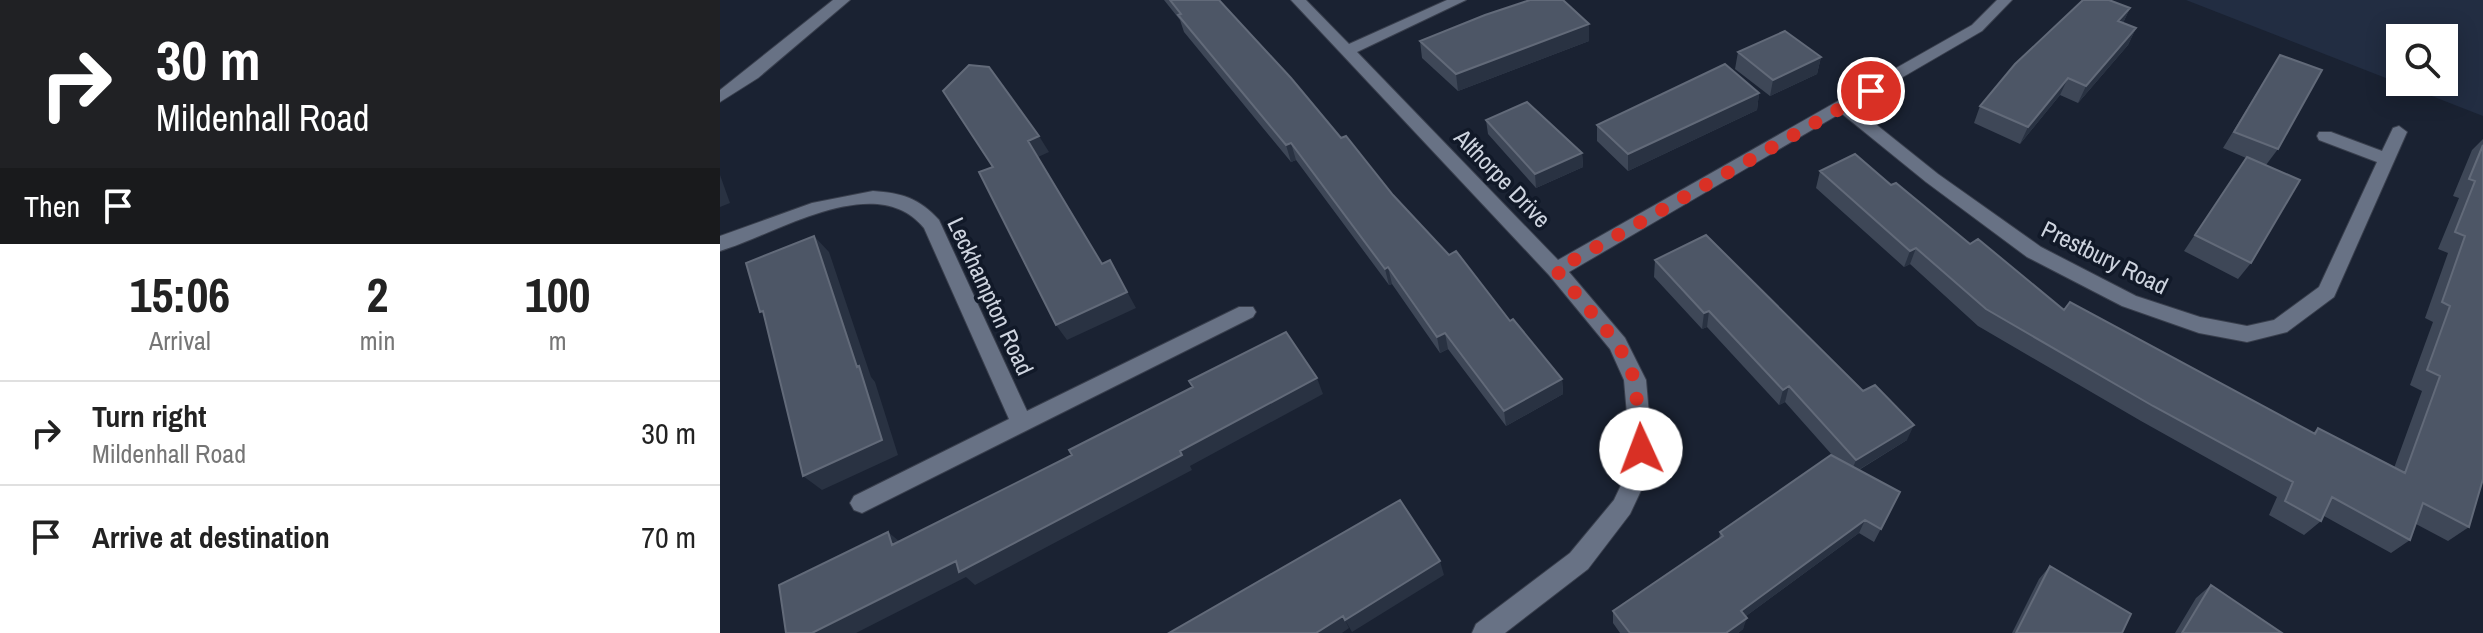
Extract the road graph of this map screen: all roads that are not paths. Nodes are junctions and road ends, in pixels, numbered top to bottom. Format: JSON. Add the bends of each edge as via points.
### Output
{"nodes":[{"id":1,"x":843,"y":0,"type":"edge"},
{"id":2,"x":1298,"y":0,"type":"edge"},
{"id":3,"x":1459,"y":0,"type":"edge"},
{"id":4,"x":2005,"y":0,"type":"edge"},
{"id":5,"x":1347,"y":51,"type":"junction"},
{"id":6,"x":720,"y":97,"type":"edge"},
{"id":7,"x":1844,"y":107,"type":"junction"},
{"id":8,"x":2399,"y":132,"type":"dead end"},
{"id":9,"x":2325,"y":136,"type":"dead end"},
{"id":10,"x":2388,"y":160,"type":"junction"},
{"id":11,"x":720,"y":244,"type":"edge"},
{"id":12,"x":1556,"y":270,"type":"junction"},
{"id":13,"x":1246,"y":312,"type":"dead end"},
{"id":14,"x":1021,"y":421,"type":"junction"},
{"id":15,"x":862,"y":503,"type":"dead end"},
{"id":16,"x":1485,"y":633,"type":"edge"}],
"edges":[{"from":1,"to":6,"type":"street"},
{"from":2,"to":5,"type":"street","name":"Althorpe Drive"},
{"from":3,"to":5,"type":"street"},
{"from":4,"to":7,"type":"street","via":[[1977,28]]},
{"from":5,"to":12,"type":"street","name":"Althorpe Drive"},
{"from":7,"to":10,"type":"street","name":"Prestbury Road","via":[[2034,252],[2129,301],[2199,325],[2247,334],[2280,326],[2327,292]]},
{"from":7,"to":12,"type":"street"},
{"from":8,"to":10,"type":"street","name":"Prestbury Road"},
{"from":9,"to":10,"type":"street"},
{"from":11,"to":14,"type":"street","name":"Leckhampton Road","via":[[851,198],[915,206],[932,225]]},
{"from":12,"to":16,"type":"street","name":"Althorpe Drive","via":[[1618,344],[1635,380],[1641,449],[1634,482],[1604,532],[1579,561]]},
{"from":13,"to":14,"type":"street"},
{"from":14,"to":15,"type":"street"}]}
